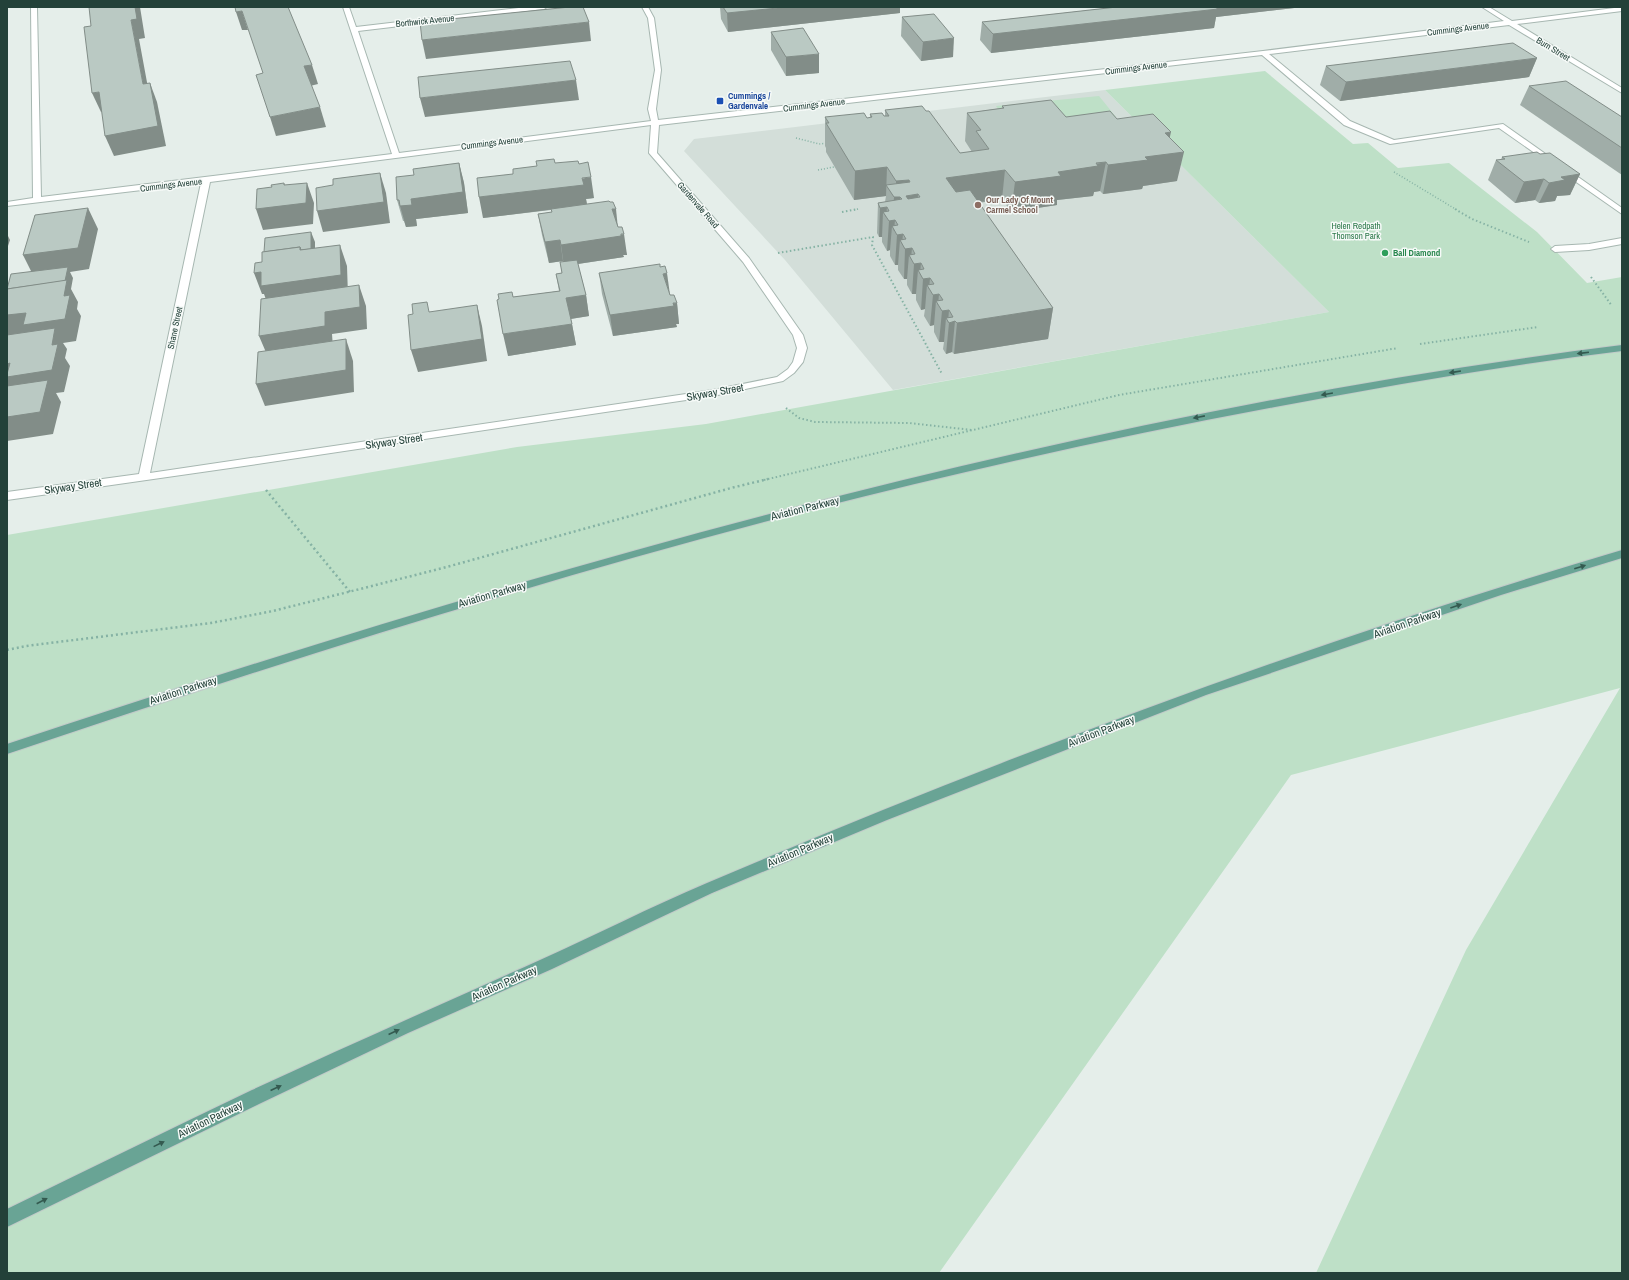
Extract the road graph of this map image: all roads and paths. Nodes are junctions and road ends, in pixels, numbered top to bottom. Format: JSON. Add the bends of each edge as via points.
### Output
{"nodes":[{"id":1,"x":346,"y":7,"type":"edge"},
{"id":2,"x":544,"y":7,"type":"edge"},
{"id":3,"x":644,"y":7,"type":"edge"},
{"id":4,"x":1484,"y":7,"type":"edge"},
{"id":5,"x":34,"y":8,"type":"dead end"},
{"id":6,"x":1622,"y":9,"type":"edge"},
{"id":7,"x":1509,"y":23,"type":"junction"},
{"id":8,"x":354,"y":29,"type":"junction"},
{"id":9,"x":1263,"y":53,"type":"junction"},
{"id":10,"x":1622,"y":84,"type":"edge"},
{"id":11,"x":1613,"y":85,"type":"junction"},
{"id":12,"x":1622,"y":91,"type":"edge"},
{"id":13,"x":655,"y":123,"type":"junction"},
{"id":14,"x":396,"y":155,"type":"junction"},
{"id":15,"x":834,"y":168,"type":"edge"},
{"id":16,"x":818,"y":170,"type":"dead end"},
{"id":17,"x":1390,"y":170,"type":"dead end"},
{"id":18,"x":206,"y":180,"type":"junction"},
{"id":19,"x":37,"y":201,"type":"junction"},
{"id":20,"x":7,"y":204,"type":"edge"},
{"id":21,"x":858,"y":209,"type":"dead end"},
{"id":22,"x":842,"y":212,"type":"dead end"},
{"id":23,"x":1622,"y":212,"type":"edge"},
{"id":24,"x":1622,"y":241,"type":"edge"},
{"id":25,"x":1555,"y":249,"type":"joint"},
{"id":26,"x":746,"y":260,"type":"junction"},
{"id":27,"x":1622,"y":348,"type":"edge"},
{"id":28,"x":942,"y":374,"type":"dead end"},
{"id":29,"x":780,"y":379,"type":"junction"},
{"id":30,"x":974,"y":430,"type":"dead end"},
{"id":31,"x":244,"y":463,"type":"junction"},
{"id":32,"x":144,"y":476,"type":"junction"},
{"id":33,"x":7,"y":496,"type":"edge"},
{"id":34,"x":1622,"y":554,"type":"edge"},
{"id":35,"x":350,"y":592,"type":"dead end"},
{"id":36,"x":7,"y":749,"type":"edge"},
{"id":37,"x":7,"y":1218,"type":"edge"}],
"edges":[{"from":1,"to":8,"type":"street"},
{"from":2,"to":8,"type":"street","name":"Borthwick Avenue"},
{"from":3,"to":13,"type":"street","name":"Gardenvale Road","via":[[651,18],[658,70],[652,109]]},
{"from":4,"to":7,"type":"street","name":"Burn Street"},
{"from":5,"to":19,"type":"street"},
{"from":6,"to":7,"type":"street","name":"Cummings Avenue"},
{"from":7,"to":9,"type":"street","name":"Cummings Avenue"},
{"from":7,"to":11,"type":"street","name":"Burn Street"},
{"from":8,"to":14,"type":"street"},
{"from":9,"to":13,"type":"street","name":"Cummings Avenue"},
{"from":9,"to":23,"type":"street","via":[[1347,122],[1393,142],[1500,126]]},
{"from":10,"to":11,"type":"street"},
{"from":11,"to":12,"type":"street","name":"Burn Street"},
{"from":13,"to":14,"type":"street","name":"Cummings Avenue"},
{"from":13,"to":26,"type":"street","name":"Gardenvale Road","via":[[653,152]]},
{"from":14,"to":18,"type":"street","name":"Cummings Avenue"},
{"from":15,"to":16,"type":"path"},
{"from":17,"to":25,"type":"path","via":[[1472,219],[1526,242]]},
{"from":18,"to":19,"type":"street","name":"Cummings Avenue"},
{"from":18,"to":32,"type":"street","name":"Shane Street"},
{"from":19,"to":20,"type":"street","name":"Cummings Avenue"},
{"from":21,"to":22,"type":"path"},
{"from":24,"to":25,"type":"street","via":[[1589,247]]},
{"from":26,"to":28,"type":"path","via":[[774,253],[873,238],[872,245]]},
{"from":26,"to":29,"type":"street","name":"Gardenvale Road","via":[[798,335],[802,348],[798,362]]},
{"from":27,"to":36,"type":"main road","name":"Aviation Parkway","one_way":true,"via":[[1431,375],[1196,418],[1010,458],[706,532],[447,607],[173,693]]},
{"from":29,"to":30,"type":"path","via":[[784,405],[792,416],[801,420],[831,423],[909,423]]},
{"from":29,"to":31,"type":"street","name":"Skyway Street","via":[[713,393]]},
{"from":31,"to":32,"type":"street","name":"Skyway Street"},
{"from":31,"to":35,"type":"path"},
{"from":32,"to":33,"type":"street","name":"Skyway Street"},
{"from":37,"to":34,"type":"main road","name":"Aviation Parkway","one_way":true,"via":[[396,1031],[707,889],[882,816],[1202,692],[1497,592]]}]}
